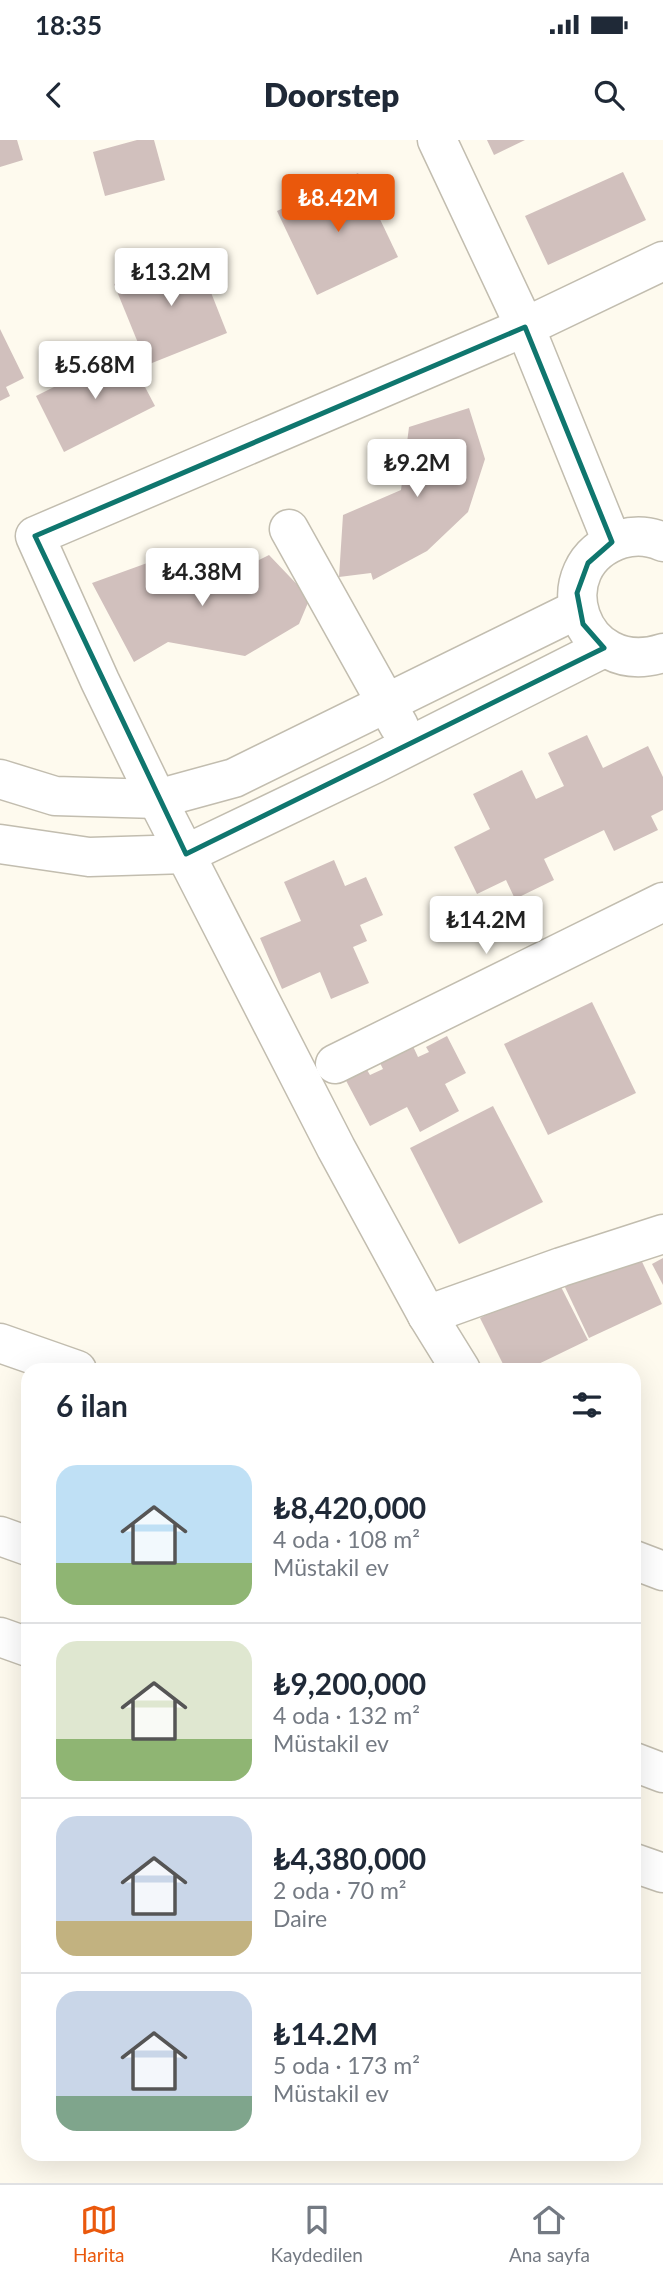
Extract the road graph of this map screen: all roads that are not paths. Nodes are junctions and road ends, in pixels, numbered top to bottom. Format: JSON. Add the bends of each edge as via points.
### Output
{"nodes":[{"id":1,"x":437,"y":140,"type":"edge"},
{"id":2,"x":663,"y":261,"type":"edge"},
{"id":3,"x":525,"y":327,"type":"junction"},
{"id":4,"x":289,"y":529,"type":"dead end"},
{"id":5,"x":612,"y":542,"type":"junction"},
{"id":6,"x":663,"y":542,"type":"edge"},
{"id":7,"x":578,"y":609,"type":"junction"},
{"id":8,"x":604,"y":648,"type":"junction"},
{"id":9,"x":663,"y":653,"type":"edge"},
{"id":10,"x":385,"y":704,"type":"junction"},
{"id":11,"x":411,"y":746,"type":"junction"},
{"id":12,"x":0,"y":779,"type":"edge"},
{"id":13,"x":157,"y":799,"type":"junction"},
{"id":14,"x":0,"y":844,"type":"edge"},
{"id":15,"x":186,"y":854,"type":"junction"},
{"id":16,"x":663,"y":902,"type":"edge"},
{"id":17,"x":335,"y":1064,"type":"dead end"},
{"id":18,"x":663,"y":1234,"type":"edge"},
{"id":19,"x":428,"y":1315,"type":"junction"},
{"id":20,"x":0,"y":1343,"type":"edge"},
{"id":21,"x":57,"y":1363,"type":"edge"},
{"id":22,"x":457,"y":1363,"type":"edge"},
{"id":23,"x":0,"y":1536,"type":"edge"},
{"id":24,"x":21,"y":1544,"type":"edge"},
{"id":25,"x":641,"y":1563,"type":"edge"},
{"id":26,"x":663,"y":1571,"type":"edge"},
{"id":27,"x":0,"y":1637,"type":"edge"},
{"id":28,"x":21,"y":1644,"type":"edge"},
{"id":29,"x":641,"y":1765,"type":"edge"},
{"id":30,"x":663,"y":1773,"type":"edge"},
{"id":31,"x":641,"y":1865,"type":"edge"},
{"id":32,"x":663,"y":1873,"type":"edge"}],
"edges":[{"from":1,"to":3,"type":"main road"},
{"from":2,"to":3,"type":"main road"},
{"from":3,"to":5,"type":"main road"},
{"from":3,"to":13,"type":"main road","via":[[35,536]]},
{"from":4,"to":10,"type":"main road"},
{"from":5,"to":6,"type":"main road","via":[[643,537]]},
{"from":5,"to":7,"type":"main road","via":[[598,551],[580,577]]},
{"from":7,"to":8,"type":"main road","via":[[583,624]]},
{"from":7,"to":10,"type":"main road"},
{"from":8,"to":9,"type":"main road","via":[[634,659]]},
{"from":8,"to":11,"type":"main road"},
{"from":10,"to":11,"type":"main road"},
{"from":10,"to":13,"type":"main road","via":[[234,778]]},
{"from":11,"to":15,"type":"main road"},
{"from":12,"to":13,"type":"main road","via":[[55,796]]},
{"from":13,"to":15,"type":"main road"},
{"from":14,"to":15,"type":"main road","via":[[89,857]]},
{"from":15,"to":19,"type":"main road","via":[[336,1149]]},
{"from":16,"to":17,"type":"main road"},
{"from":18,"to":19,"type":"main road"},
{"from":19,"to":22,"type":"main road"},
{"from":20,"to":21,"type":"main road"},
{"from":23,"to":24,"type":"main road"},
{"from":25,"to":26,"type":"main road"},
{"from":27,"to":28,"type":"main road"},
{"from":29,"to":30,"type":"main road"},
{"from":31,"to":32,"type":"main road"}]}
